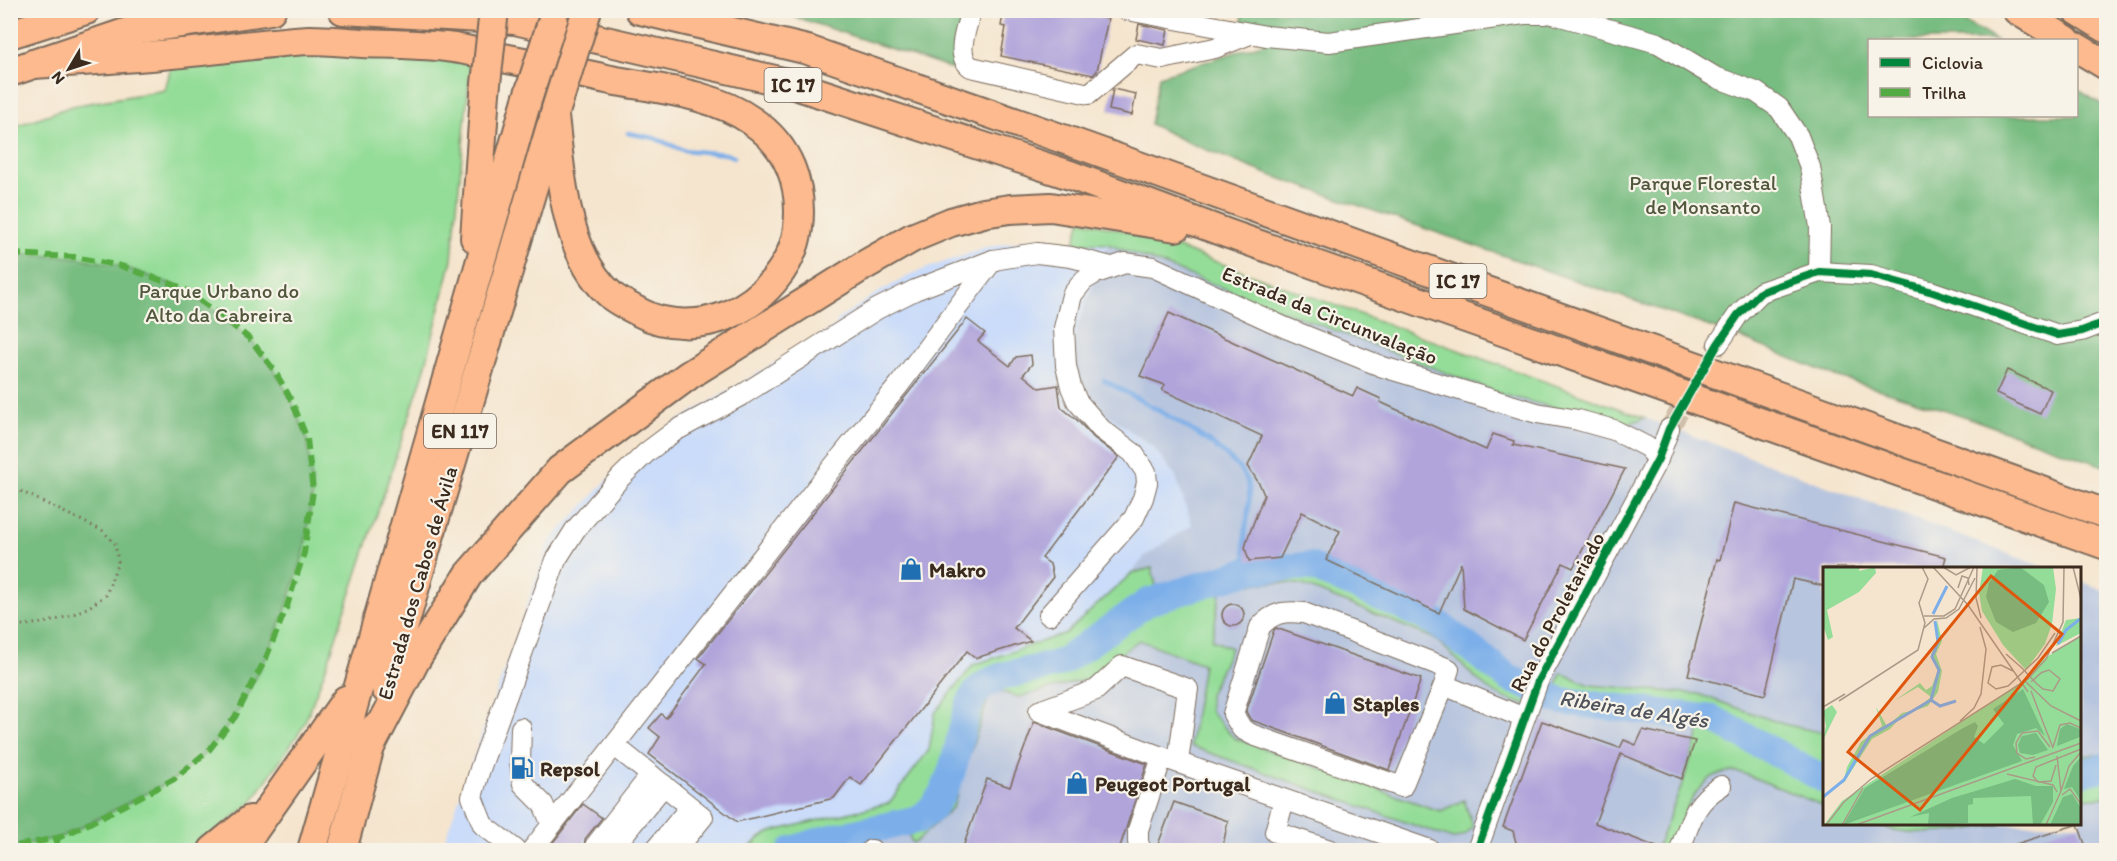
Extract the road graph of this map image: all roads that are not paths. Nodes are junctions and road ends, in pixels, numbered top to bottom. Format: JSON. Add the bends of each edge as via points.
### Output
{"nodes":[{"id":1,"x":86,"y":10,"type":"edge"},
{"id":2,"x":271,"y":10,"type":"edge"},
{"id":3,"x":343,"y":10,"type":"edge"},
{"id":4,"x":494,"y":10,"type":"edge"},
{"id":5,"x":587,"y":10,"type":"edge"},
{"id":6,"x":640,"y":10,"type":"edge"},
{"id":7,"x":731,"y":10,"type":"edge"},
{"id":8,"x":971,"y":10,"type":"edge"},
{"id":9,"x":1127,"y":10,"type":"edge"},
{"id":10,"x":2017,"y":10,"type":"edge"},
{"id":11,"x":2077,"y":10,"type":"edge"},
{"id":12,"x":1542,"y":12,"type":"edge"},
{"id":13,"x":555,"y":13,"type":"edge"},
{"id":14,"x":2106,"y":28,"type":"edge"},
{"id":15,"x":10,"y":34,"type":"edge"},
{"id":16,"x":1251,"y":34,"type":"junction"},
{"id":17,"x":2064,"y":39,"type":"edge"},
{"id":18,"x":2078,"y":47,"type":"edge"},
{"id":19,"x":808,"y":50,"type":"junction"},
{"id":20,"x":2106,"y":65,"type":"edge"},
{"id":21,"x":22,"y":68,"type":"edge"},
{"id":22,"x":555,"y":113,"type":"junction"},
{"id":23,"x":1226,"y":233,"type":"junction"},
{"id":24,"x":993,"y":260,"type":"junction"},
{"id":25,"x":1111,"y":267,"type":"junction"},
{"id":26,"x":1819,"y":272,"type":"junction"},
{"id":27,"x":471,"y":297,"type":"junction"},
{"id":28,"x":2106,"y":322,"type":"edge"},
{"id":29,"x":1718,"y":344,"type":"tunnel mouth"},
{"id":30,"x":1669,"y":429,"type":"tunnel mouth"},
{"id":31,"x":1658,"y":459,"type":"junction"},
{"id":32,"x":2106,"y":514,"type":"edge"},
{"id":33,"x":2106,"y":545,"type":"edge"},
{"id":34,"x":1049,"y":615,"type":"dead end"},
{"id":35,"x":358,"y":684,"type":"junction"},
{"id":36,"x":1444,"y":684,"type":"junction"},
{"id":37,"x":1526,"y":712,"type":"junction"},
{"id":38,"x":521,"y":728,"type":"dead end"},
{"id":39,"x":615,"y":746,"type":"junction"},
{"id":40,"x":370,"y":747,"type":"junction"},
{"id":41,"x":1170,"y":760,"type":"junction"},
{"id":42,"x":657,"y":780,"type":"junction"},
{"id":43,"x":1721,"y":786,"type":"dead end"},
{"id":44,"x":277,"y":798,"type":"junction"},
{"id":45,"x":1284,"y":800,"type":"junction"},
{"id":46,"x":690,"y":807,"type":"junction"},
{"id":47,"x":552,"y":825,"type":"junction"},
{"id":48,"x":213,"y":850,"type":"edge"},
{"id":49,"x":240,"y":850,"type":"edge"},
{"id":50,"x":312,"y":850,"type":"edge"},
{"id":51,"x":342,"y":850,"type":"edge"},
{"id":52,"x":516,"y":850,"type":"edge"},
{"id":53,"x":532,"y":850,"type":"edge"},
{"id":54,"x":600,"y":850,"type":"edge"},
{"id":55,"x":611,"y":850,"type":"edge"},
{"id":56,"x":655,"y":850,"type":"edge"},
{"id":57,"x":676,"y":850,"type":"edge"},
{"id":58,"x":1141,"y":850,"type":"edge"},
{"id":59,"x":1330,"y":850,"type":"edge"},
{"id":60,"x":1430,"y":850,"type":"edge"},
{"id":61,"x":1478,"y":850,"type":"edge"},
{"id":62,"x":1680,"y":850,"type":"edge"}],
"edges":[{"from":1,"to":15,"type":"highway"},
{"from":2,"to":21,"type":"highway","via":[[134,30]]},
{"from":3,"to":23,"type":"highway","number":"IC 17","via":[[515,20],[792,84],[1070,175]]},
{"from":4,"to":27,"type":"highway","bridge":true},
{"from":5,"to":22,"type":"highway","number":"EN 117","bridge":true},
{"from":6,"to":19,"type":"highway","number":"IC 17"},
{"from":7,"to":19,"type":"highway"},
{"from":8,"to":16,"type":"street","via":[[962,55],[971,68],[1089,94],[1136,54],[1162,59],[1215,48]]},
{"from":9,"to":16,"type":"street"},
{"from":10,"to":17,"type":"highway"},
{"from":11,"to":14,"type":"highway"},
{"from":12,"to":16,"type":"street","via":[[1329,42]]},
{"from":12,"to":26,"type":"street","via":[[1658,43],[1715,77],[1756,92],[1779,108],[1798,136],[1810,167],[1820,227]]},
{"from":13,"to":27,"type":"highway","number":"EN 117","bridge":true},
{"from":18,"to":20,"type":"highway"},
{"from":19,"to":32,"type":"highway","number":"IC 17"},
{"from":21,"to":22,"type":"highway","via":[[311,40],[448,47],[694,96],[734,110],[755,123],[787,158],[800,205],[790,258],[769,286],[746,307],[698,323],[650,318],[613,297],[588,266],[570,224]]},
{"from":22,"to":40,"type":"highway","name":"Estrada dos Cabos de Ávila","number":"EN 117"},
{"from":23,"to":33,"type":"highway","number":"IC 17"},
{"from":23,"to":40,"type":"highway","via":[[1051,207],[1010,209],[951,222],[912,238],[863,266],[689,375],[560,470],[468,575],[415,660]]},
{"from":24,"to":25,"type":"street","via":[[1037,253]]},
{"from":24,"to":39,"type":"street"},
{"from":24,"to":52,"type":"street","via":[[877,309],[742,396],[675,431],[621,477],[575,530],[556,560],[472,797],[483,825]]},
{"from":25,"to":31,"type":"street","name":"Estrada da Circunvalação","via":[[1125,263],[1153,267],[1383,367],[1537,413],[1614,430],[1647,447]]},
{"from":25,"to":34,"type":"street","via":[[1084,280],[1072,295],[1064,328],[1066,366],[1077,401],[1101,429],[1133,453],[1146,472],[1147,483],[1134,518]]},
{"from":26,"to":28,"type":"street","via":[[1870,275],[1912,286],[2058,335]]},
{"from":26,"to":29,"type":"street","via":[[1761,292],[1738,315]]},
{"from":27,"to":35,"type":"highway","name":"Estrada dos Cabos de Ávila","number":"EN 117"},
{"from":30,"to":31,"type":"street","name":"Rua do Proletariado"},
{"from":31,"to":37,"type":"street","name":"Rua do Proletariado","via":[[1538,681]]},
{"from":35,"to":44,"type":"highway"},
{"from":35,"to":50,"type":"highway","name":"Estrada dos Cabos de Ávila","number":"EN 117"},
{"from":36,"to":36,"type":"street","via":[[1449,669],[1304,613],[1278,612],[1260,627],[1233,714],[1242,729],[1253,735],[1402,787]]},
{"from":36,"to":37,"type":"street"},
{"from":37,"to":61,"type":"street","name":"Rua do Proletariado"},
{"from":38,"to":47,"type":"street","via":[[524,784],[543,804]]},
{"from":39,"to":42,"type":"street"},
{"from":39,"to":47,"type":"street"},
{"from":40,"to":51,"type":"highway","name":"Estrada dos Cabos de Ávila","number":"EN 117"},
{"from":41,"to":41,"type":"street","via":[[1039,711],[1096,690],[1122,666],[1188,690]]},
{"from":41,"to":45,"type":"street"},
{"from":41,"to":58,"type":"street","via":[[1138,830]]},
{"from":42,"to":46,"type":"street"},
{"from":42,"to":54,"type":"street","via":[[595,846]]},
{"from":42,"to":55,"type":"street"},
{"from":43,"to":62,"type":"street","via":[[1707,794],[1695,810]]},
{"from":44,"to":48,"type":"highway"},
{"from":44,"to":49,"type":"highway"},
{"from":45,"to":59,"type":"street","via":[[1275,832]]},
{"from":45,"to":60,"type":"street"},
{"from":46,"to":56,"type":"street"},
{"from":46,"to":57,"type":"street","via":[[703,817]]},
{"from":47,"to":53,"type":"street"}]}
